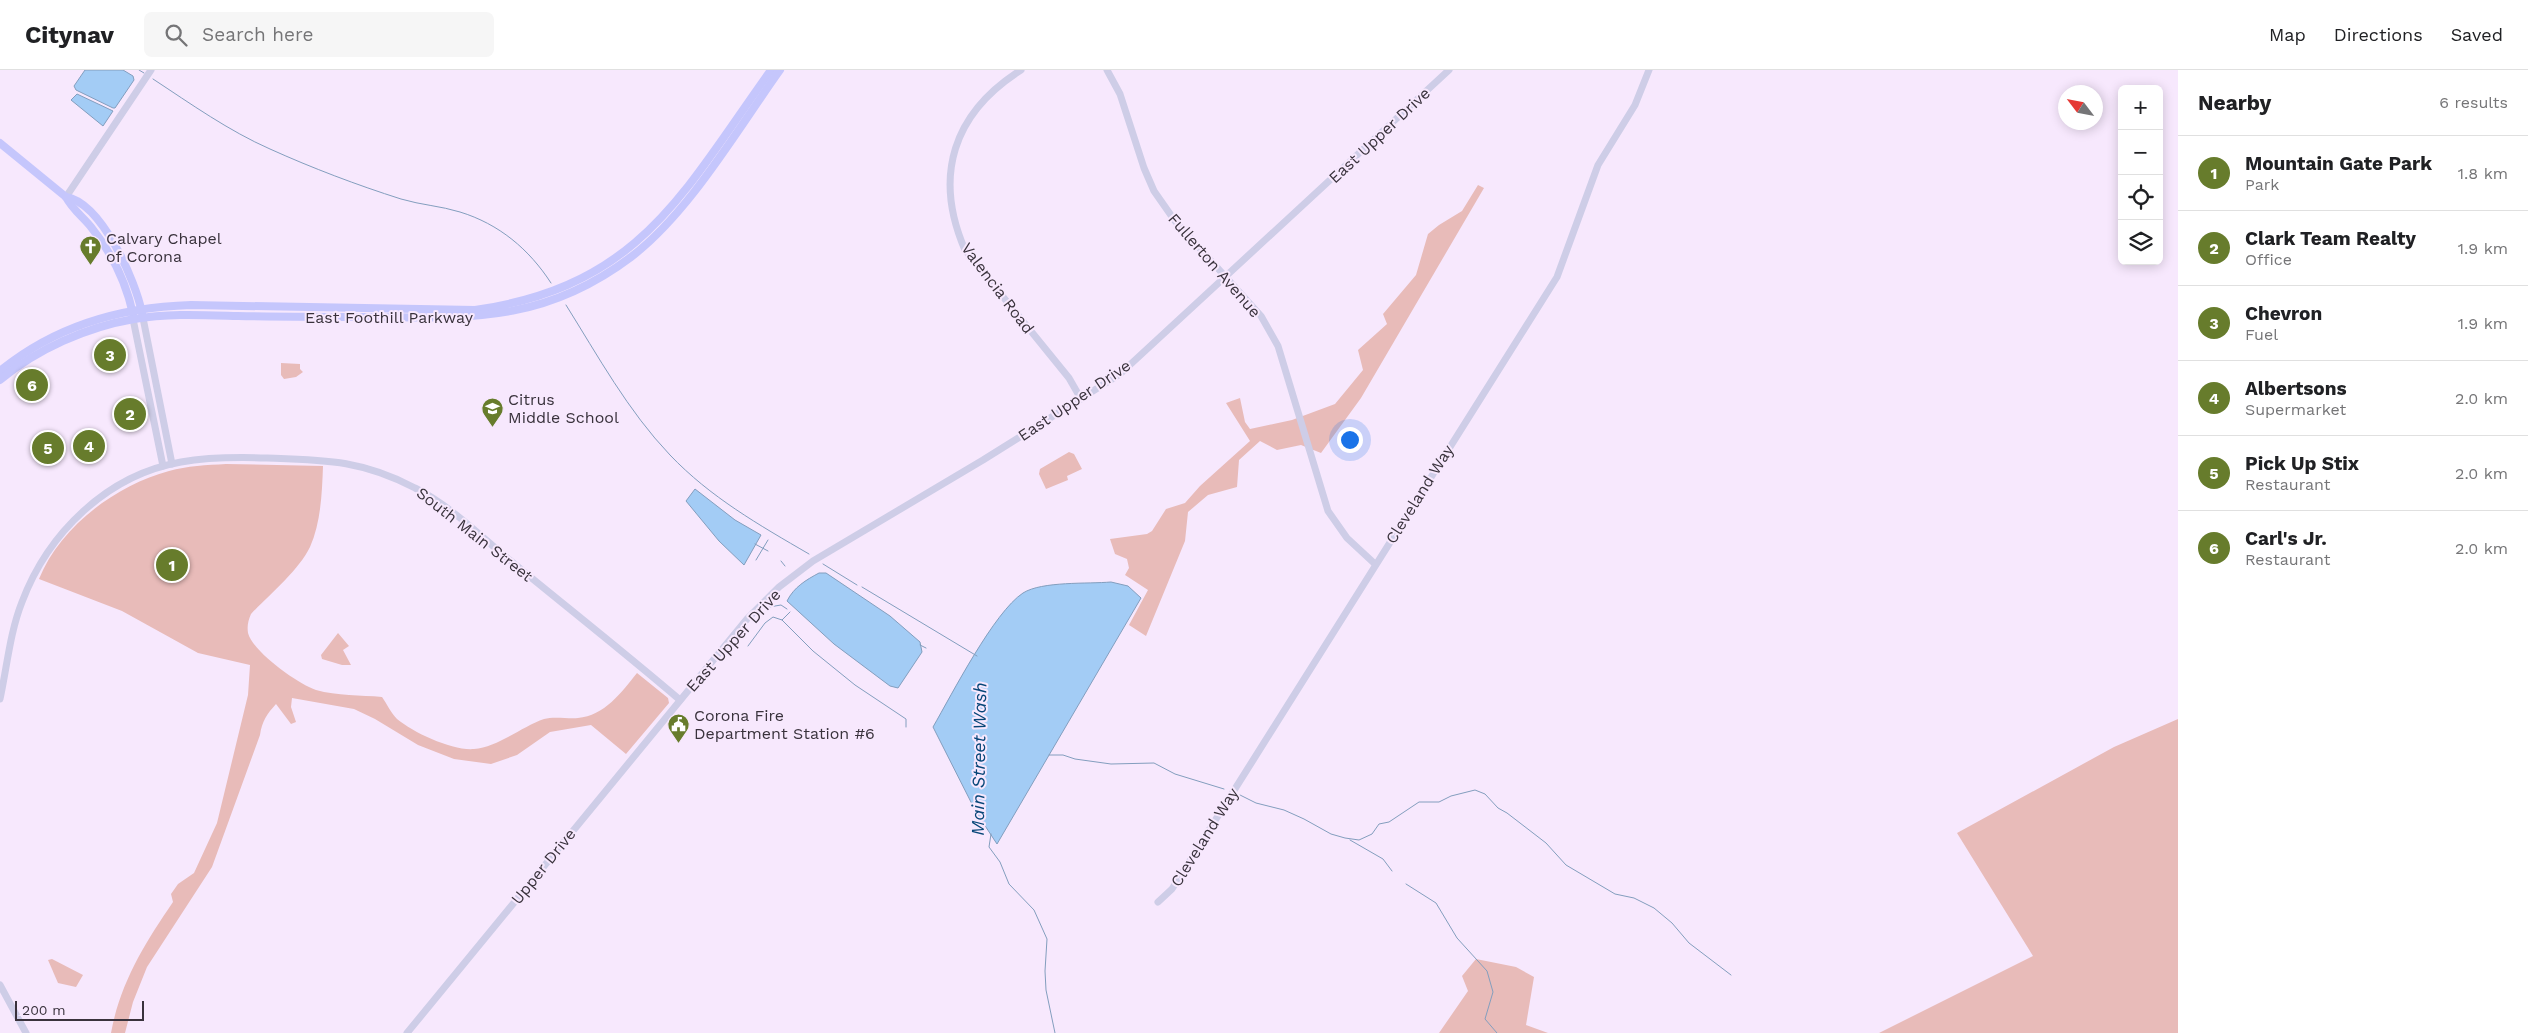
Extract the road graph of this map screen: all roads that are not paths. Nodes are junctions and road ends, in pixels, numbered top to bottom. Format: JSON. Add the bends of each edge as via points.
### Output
{"nodes":[{"id":1,"x":152,"y":70,"type":"edge"},
{"id":2,"x":771,"y":70,"type":"edge"},
{"id":3,"x":780,"y":70,"type":"edge"},
{"id":4,"x":1021,"y":70,"type":"edge"},
{"id":5,"x":1107,"y":70,"type":"edge"},
{"id":6,"x":1449,"y":70,"type":"edge"},
{"id":7,"x":1649,"y":70,"type":"edge"},
{"id":8,"x":0,"y":143,"type":"edge"},
{"id":9,"x":66,"y":197,"type":"junction"},
{"id":10,"x":1226,"y":277,"type":"junction"},
{"id":11,"x":142,"y":309,"type":"junction"},
{"id":12,"x":312,"y":309,"type":"junction"},
{"id":13,"x":133,"y":315,"type":"junction"},
{"id":14,"x":259,"y":316,"type":"junction"},
{"id":15,"x":143,"y":318,"type":"junction"},
{"id":16,"x":0,"y":371,"type":"edge"},
{"id":17,"x":0,"y":380,"type":"edge"},
{"id":18,"x":148,"y":396,"type":"junction"},
{"id":19,"x":1081,"y":399,"type":"junction"},
{"id":20,"x":162,"y":413,"type":"junction"},
{"id":21,"x":172,"y":464,"type":"junction"},
{"id":22,"x":163,"y":466,"type":"junction"},
{"id":23,"x":1374,"y":564,"type":"junction"},
{"id":24,"x":0,"y":699,"type":"edge"},
{"id":25,"x":680,"y":700,"type":"junction"},
{"id":26,"x":1158,"y":902,"type":"dead end"},
{"id":27,"x":0,"y":985,"type":"edge"},
{"id":28,"x":26,"y":1033,"type":"edge"},
{"id":29,"x":407,"y":1033,"type":"edge"}],
"edges":[{"from":1,"to":9,"type":"main road"},
{"from":2,"to":12,"type":"main road","name":"East Foothill Parkway","via":[[668,212],[632,247],[590,275],[532,299],[475,310]]},
{"from":3,"to":14,"type":"main road","name":"East Foothill Parkway","via":[[674,217],[631,257],[577,290],[532,307],[475,317]]},
{"from":4,"to":19,"type":"main road","name":"Valencia Road","via":[[981,100],[964,126],[950,174],[950,202],[956,230],[965,250],[1069,378]]},
{"from":5,"to":10,"type":"main road","name":"Fullerton Avenue","via":[[1120,94],[1154,191],[1175,221]]},
{"from":6,"to":10,"type":"main road","name":"East Upper Drive"},
{"from":7,"to":23,"type":"main road","name":"Cleveland Way","via":[[1635,105],[1598,165],[1557,278]]},
{"from":8,"to":9,"type":"main road"},
{"from":9,"to":11,"type":"main road","via":[[83,206],[110,238],[132,277]]},
{"from":9,"to":13,"type":"main road","via":[[113,260],[128,290]]},
{"from":10,"to":19,"type":"main road","name":"East Upper Drive","via":[[1120,374]]},
{"from":10,"to":23,"type":"main road","name":"Fullerton Avenue","via":[[1261,316],[1278,346],[1328,511],[1347,538]]},
{"from":11,"to":12,"type":"main road","name":"East Foothill Parkway","via":[[189,306]]},
{"from":11,"to":13,"type":"main road","name":"East Foothill Parkway"},
{"from":11,"to":15,"type":"main road"},
{"from":12,"to":14,"type":"main road","via":[[264,311]]},
{"from":13,"to":15,"type":"main road","name":"East Foothill Parkway"},
{"from":13,"to":16,"type":"main road","via":[[95,319],[64,331]]},
{"from":13,"to":17,"type":"main road","via":[[53,346]]},
{"from":13,"to":18,"type":"main road"},
{"from":14,"to":15,"type":"main road","name":"East Foothill Parkway"},
{"from":15,"to":20,"type":"main road"},
{"from":18,"to":20,"type":"main road","via":[[155,396],[157,408]]},
{"from":18,"to":22,"type":"main road"},
{"from":19,"to":25,"type":"main road","name":"East Upper Drive","via":[[813,561],[761,605]]},
{"from":20,"to":21,"type":"main road"},
{"from":21,"to":22,"type":"main road","name":"South Main Street"},
{"from":21,"to":25,"type":"main road","name":"South Main Street","via":[[204,458],[320,459],[353,463],[396,478],[437,501]]},
{"from":22,"to":24,"type":"main road","name":"South Main Street","via":[[126,482],[90,505],[45,553],[19,612]]},
{"from":23,"to":26,"type":"main road","name":"Cleveland Way","via":[[1172,889]]},
{"from":25,"to":29,"type":"main road","name":"Upper Drive"},
{"from":27,"to":28,"type":"main road"}]}
